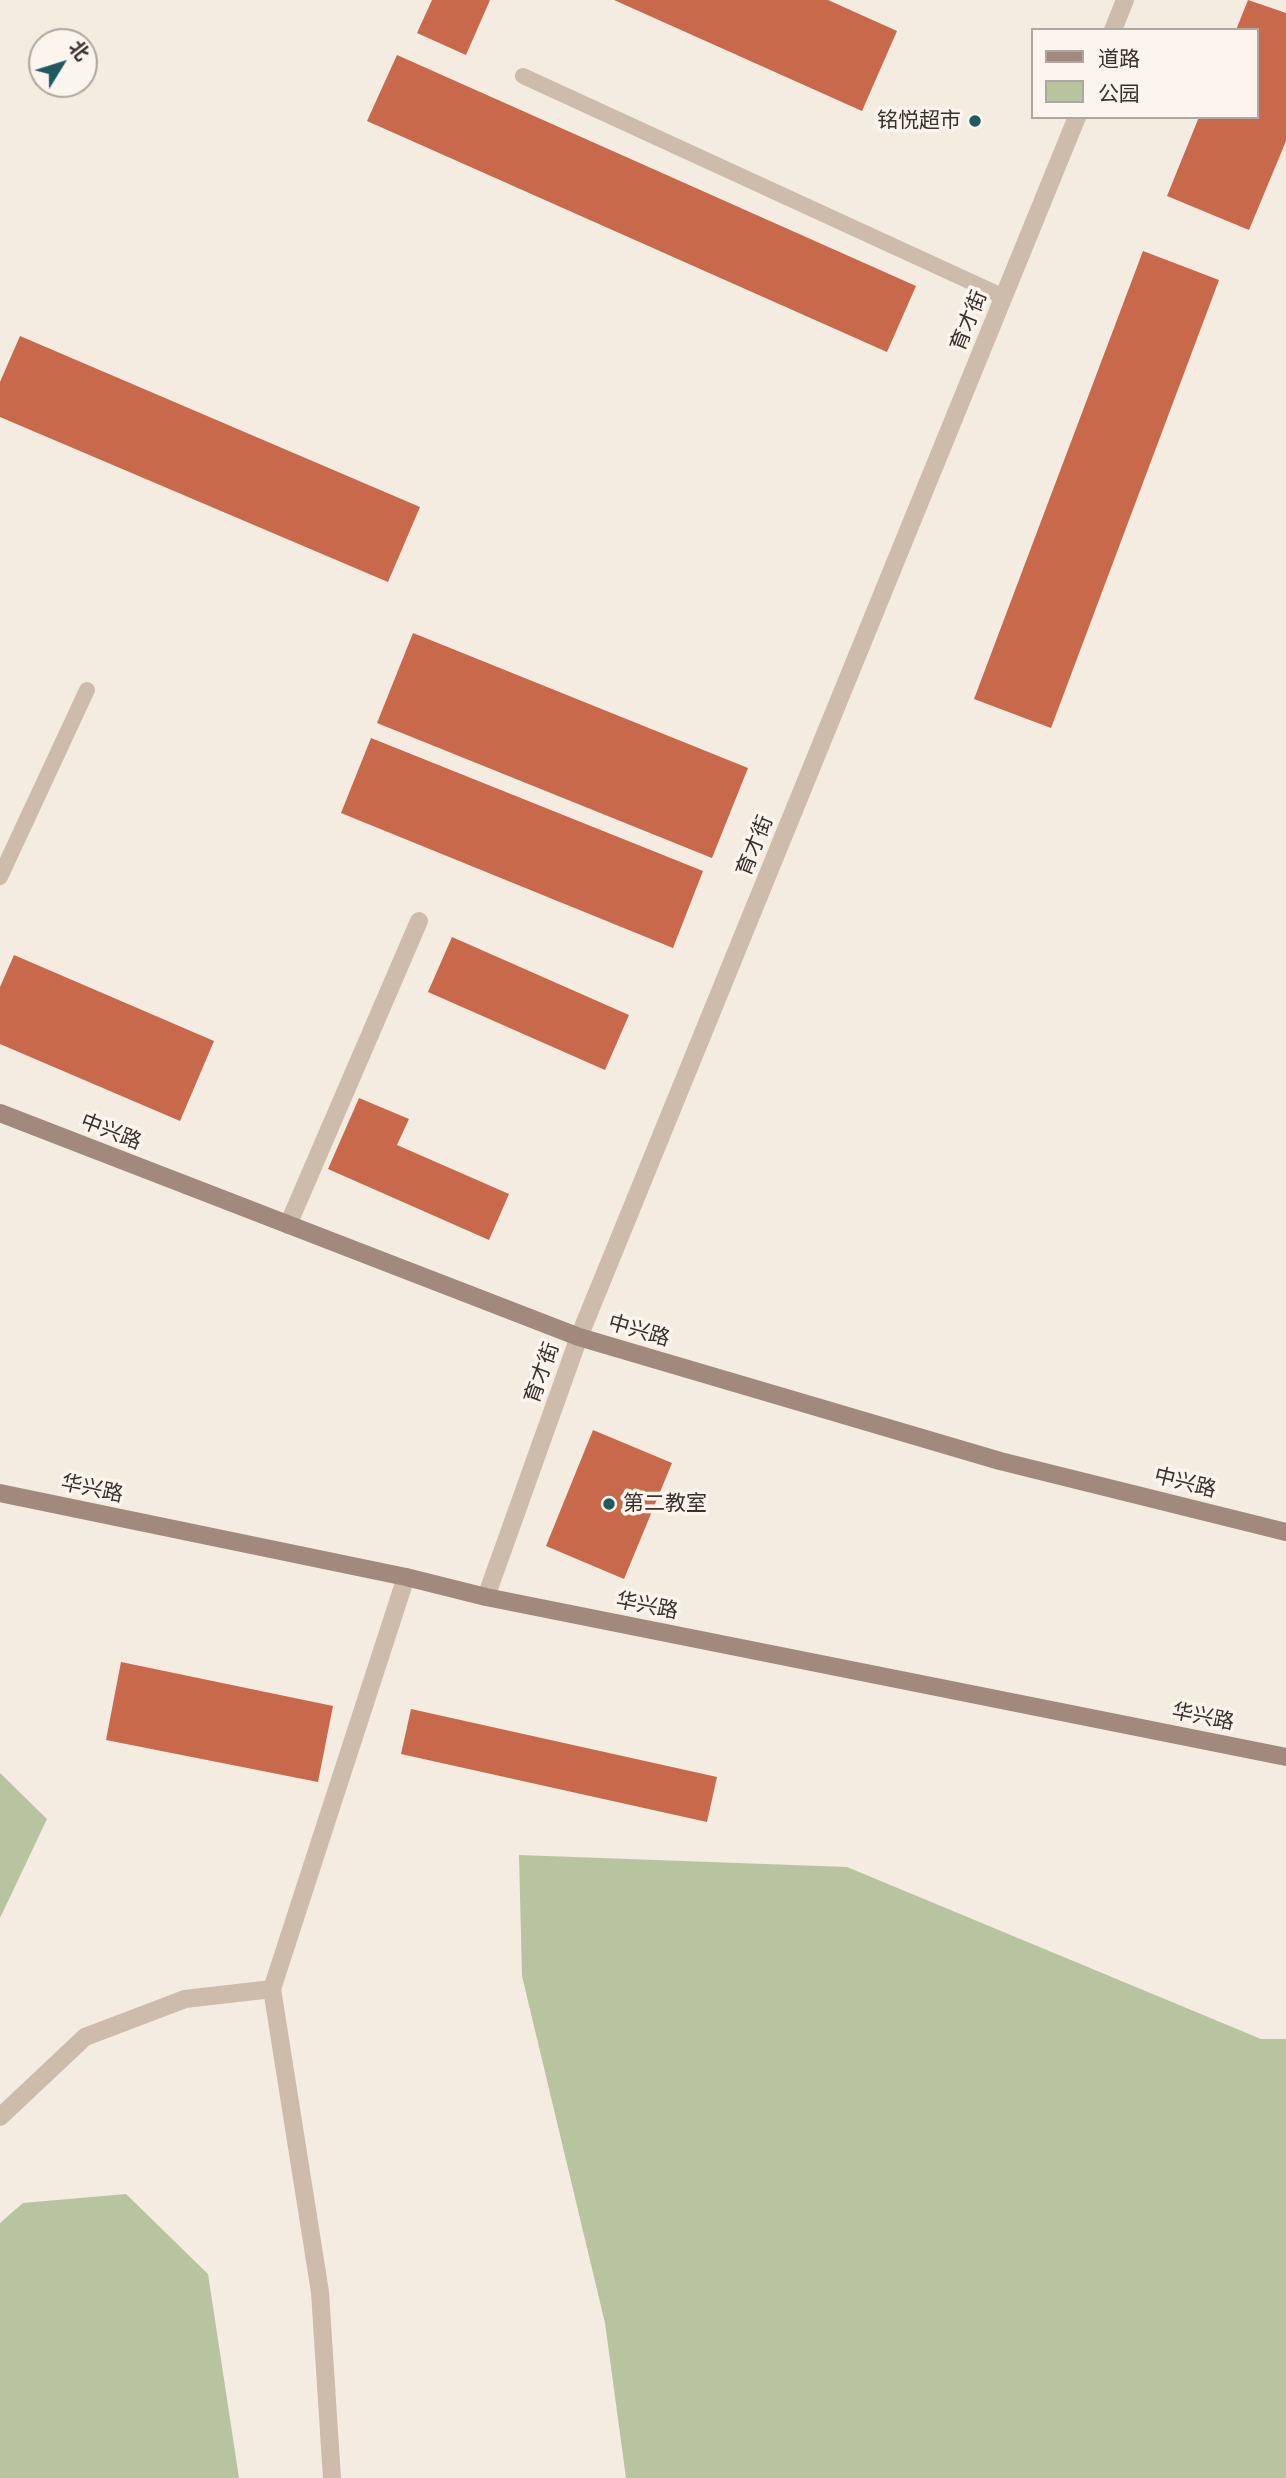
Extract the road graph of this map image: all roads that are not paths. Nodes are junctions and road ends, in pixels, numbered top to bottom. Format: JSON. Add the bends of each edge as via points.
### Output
{"nodes":[{"id":1,"x":1125,"y":0,"type":"edge"},
{"id":2,"x":1113,"y":28,"type":"edge"},
{"id":3,"x":523,"y":76,"type":"dead end"},
{"id":4,"x":1076,"y":119,"type":"edge"},
{"id":5,"x":1003,"y":297,"type":"junction"},
{"id":6,"x":87,"y":690,"type":"dead end"},
{"id":7,"x":0,"y":877,"type":"edge"},
{"id":8,"x":419,"y":921,"type":"dead end"},
{"id":9,"x":0,"y":1113,"type":"edge"},
{"id":10,"x":288,"y":1225,"type":"junction"},
{"id":11,"x":579,"y":1337,"type":"junction"},
{"id":12,"x":0,"y":1493,"type":"edge"},
{"id":13,"x":1286,"y":1532,"type":"edge"},
{"id":14,"x":406,"y":1577,"type":"junction"},
{"id":15,"x":486,"y":1597,"type":"junction"},
{"id":16,"x":1286,"y":1757,"type":"edge"},
{"id":17,"x":272,"y":1989,"type":"junction"},
{"id":18,"x":0,"y":2117,"type":"edge"},
{"id":19,"x":332,"y":2478,"type":"edge"}],
"edges":[{"from":1,"to":2,"type":"street"},
{"from":3,"to":5,"type":"lane"},
{"from":4,"to":5,"type":"street","name":"育才街"},
{"from":5,"to":11,"type":"street","name":"育才街"},
{"from":6,"to":7,"type":"lane"},
{"from":8,"to":10,"type":"street"},
{"from":9,"to":10,"type":"street","name":"中兴路"},
{"from":10,"to":11,"type":"street","name":"中兴路"},
{"from":11,"to":13,"type":"street","name":"中兴路","via":[[1000,1461]]},
{"from":11,"to":15,"type":"street","name":"育才街"},
{"from":12,"to":14,"type":"street","name":"华兴路"},
{"from":14,"to":15,"type":"street","name":"华兴路"},
{"from":14,"to":17,"type":"street"},
{"from":15,"to":16,"type":"street","name":"华兴路"},
{"from":17,"to":18,"type":"street","via":[[185,1999],[85,2037]]},
{"from":17,"to":19,"type":"street","via":[[320,2292]]}]}
